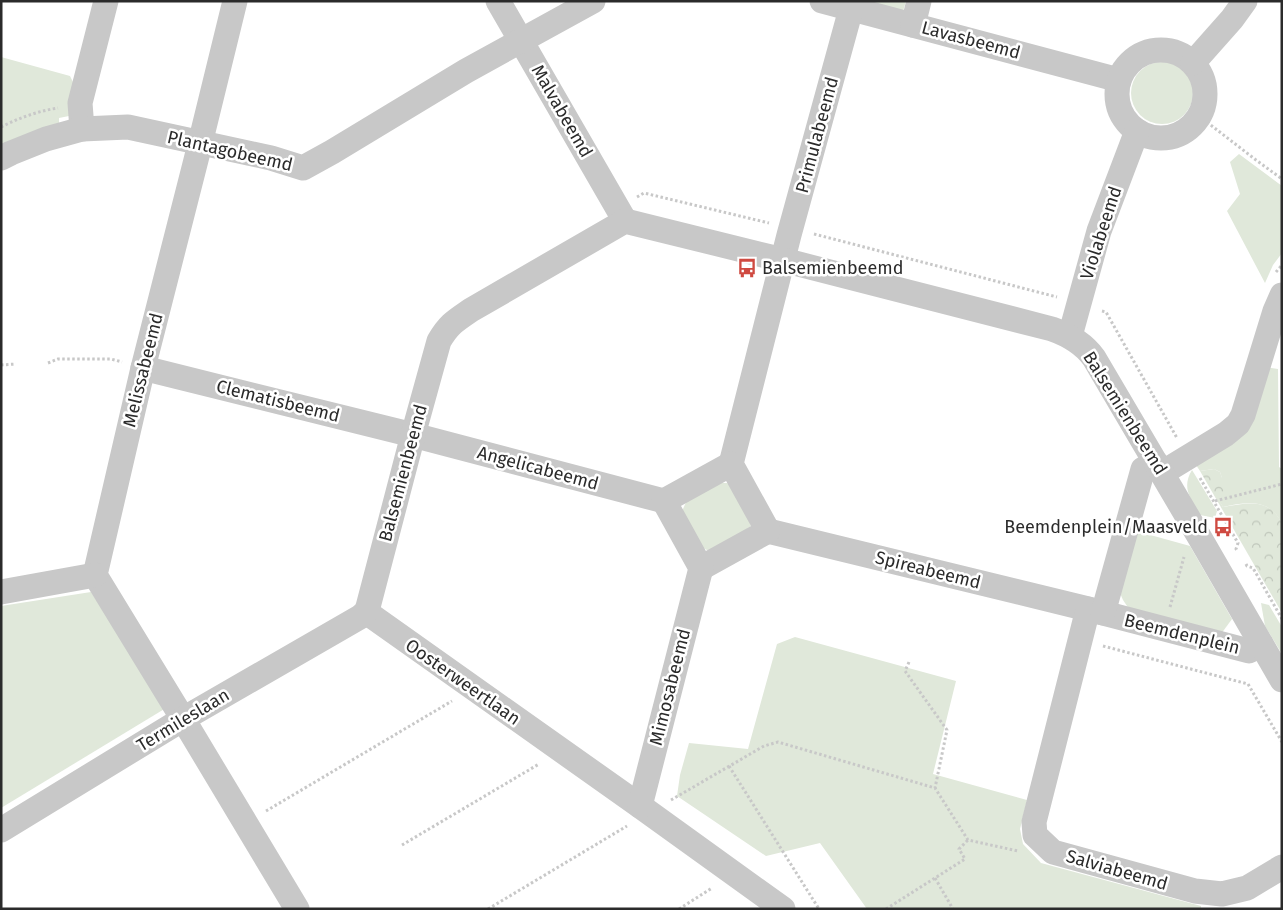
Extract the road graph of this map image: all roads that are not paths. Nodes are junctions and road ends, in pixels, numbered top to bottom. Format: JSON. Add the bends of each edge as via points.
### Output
{"nodes":[{"id":1,"x":106,"y":1,"type":"edge"},
{"id":2,"x":235,"y":1,"type":"edge"},
{"id":3,"x":498,"y":1,"type":"edge"},
{"id":4,"x":593,"y":1,"type":"edge"},
{"id":5,"x":822,"y":1,"type":"edge"},
{"id":6,"x":1245,"y":1,"type":"edge"},
{"id":7,"x":851,"y":9,"type":"junction"},
{"id":8,"x":916,"y":13,"type":"edge"},
{"id":9,"x":520,"y":40,"type":"junction"},
{"id":10,"x":1192,"y":63,"type":"junction"},
{"id":11,"x":1119,"y":80,"type":"junction"},
{"id":12,"x":82,"y":129,"type":"junction"},
{"id":13,"x":1137,"y":131,"type":"junction"},
{"id":14,"x":200,"y":144,"type":"junction"},
{"id":15,"x":1,"y":158,"type":"edge"},
{"id":16,"x":625,"y":222,"type":"junction"},
{"id":17,"x":783,"y":260,"type":"junction"},
{"id":18,"x":1282,"y":295,"type":"edge"},
{"id":19,"x":1070,"y":336,"type":"junction"},
{"id":20,"x":143,"y":368,"type":"junction"},
{"id":21,"x":413,"y":435,"type":"junction"},
{"id":22,"x":732,"y":464,"type":"junction"},
{"id":23,"x":1159,"y":468,"type":"junction"},
{"id":24,"x":664,"y":501,"type":"junction"},
{"id":25,"x":768,"y":531,"type":"junction"},
{"id":26,"x":701,"y":568,"type":"junction"},
{"id":27,"x":95,"y":575,"type":"junction"},
{"id":28,"x":1,"y":592,"type":"edge"},
{"id":29,"x":1095,"y":611,"type":"junction"},
{"id":30,"x":366,"y":612,"type":"junction"},
{"id":31,"x":1261,"y":644,"type":"junction"},
{"id":32,"x":1282,"y":680,"type":"edge"},
{"id":33,"x":183,"y":719,"type":"junction"},
{"id":34,"x":644,"y":809,"type":"junction"},
{"id":35,"x":1,"y":830,"type":"edge"},
{"id":36,"x":1282,"y":867,"type":"edge"},
{"id":37,"x":1222,"y":901,"type":"edge"},
{"id":38,"x":297,"y":909,"type":"edge"},
{"id":39,"x":783,"y":909,"type":"edge"}],
"edges":[{"from":1,"to":12,"type":"street","via":[[80,103]]},
{"from":2,"to":14,"type":"street","name":"Melissabeemd"},
{"from":3,"to":9,"type":"street","name":"Malvabeemd"},
{"from":4,"to":9,"type":"street"},
{"from":5,"to":7,"type":"street","name":"Lavasbeemd"},
{"from":6,"to":10,"type":"street"},
{"from":7,"to":8,"type":"street","name":"Lavasbeemd"},
{"from":7,"to":17,"type":"street","name":"Primulabeemd"},
{"from":8,"to":11,"type":"street","name":"Lavasbeemd"},
{"from":9,"to":14,"type":"street","name":"Plantagobeemd","via":[[303,168]]},
{"from":9,"to":16,"type":"street","name":"Malvabeemd"},
{"from":10,"to":11,"type":"street","via":[[1175,52],[1154,50],[1130,62]]},
{"from":10,"to":13,"type":"street","via":[[1201,74],[1204,88],[1204,102],[1195,122],[1171,137],[1157,138]]},
{"from":11,"to":13,"type":"street","via":[[1117,97],[1120,108],[1124,119]]},
{"from":12,"to":14,"type":"street","name":"Plantagobeemd","via":[[128,127]]},
{"from":12,"to":15,"type":"street","name":"Plantagobeemd","via":[[46,139]]},
{"from":13,"to":19,"type":"street","name":"Violabeemd","via":[[1099,231]]},
{"from":14,"to":20,"type":"street","name":"Melissabeemd"},
{"from":16,"to":17,"type":"street","name":"Balsemienbeemd"},
{"from":16,"to":21,"type":"street","name":"Balsemienbeemd","via":[[451,323],[439,341]]},
{"from":17,"to":19,"type":"street","name":"Balsemienbeemd"},
{"from":17,"to":22,"type":"street"},
{"from":18,"to":23,"type":"street","name":"Beemdenplein","via":[[1238,424],[1188,457]]},
{"from":19,"to":23,"type":"street","name":"Balsemienbeemd","via":[[1094,358]]},
{"from":20,"to":21,"type":"street","name":"Clematisbeemd"},
{"from":20,"to":27,"type":"street","name":"Melissabeemd"},
{"from":21,"to":24,"type":"street","name":"Angelicabeemd"},
{"from":21,"to":30,"type":"street","name":"Balsemienbeemd"},
{"from":22,"to":24,"type":"street"},
{"from":22,"to":25,"type":"street"},
{"from":23,"to":29,"type":"street","name":"Beemdenplein","via":[[1143,470]]},
{"from":23,"to":31,"type":"street","name":"Balsemienbeemd"},
{"from":24,"to":26,"type":"street"},
{"from":25,"to":26,"type":"street"},
{"from":25,"to":29,"type":"street","name":"Spireabeemd"},
{"from":26,"to":34,"type":"street","name":"Mimosabeemd"},
{"from":27,"to":28,"type":"street"},
{"from":27,"to":33,"type":"street"},
{"from":29,"to":31,"type":"street","name":"Beemdenplein","via":[[1249,650]]},
{"from":29,"to":37,"type":"street","name":"Salviabeemd","via":[[1080,640],[1034,822],[1035,835],[1053,852]]},
{"from":30,"to":33,"type":"street","name":"Termileslaan"},
{"from":30,"to":34,"type":"street","name":"Oosterweertlaan"},
{"from":31,"to":32,"type":"street","name":"Balsemienbeemd"},
{"from":33,"to":35,"type":"street","name":"Termileslaan"},
{"from":33,"to":38,"type":"street"},
{"from":34,"to":39,"type":"street","name":"Oosterweertlaan"},
{"from":36,"to":37,"type":"street","name":"Salviabeemd"}]}
